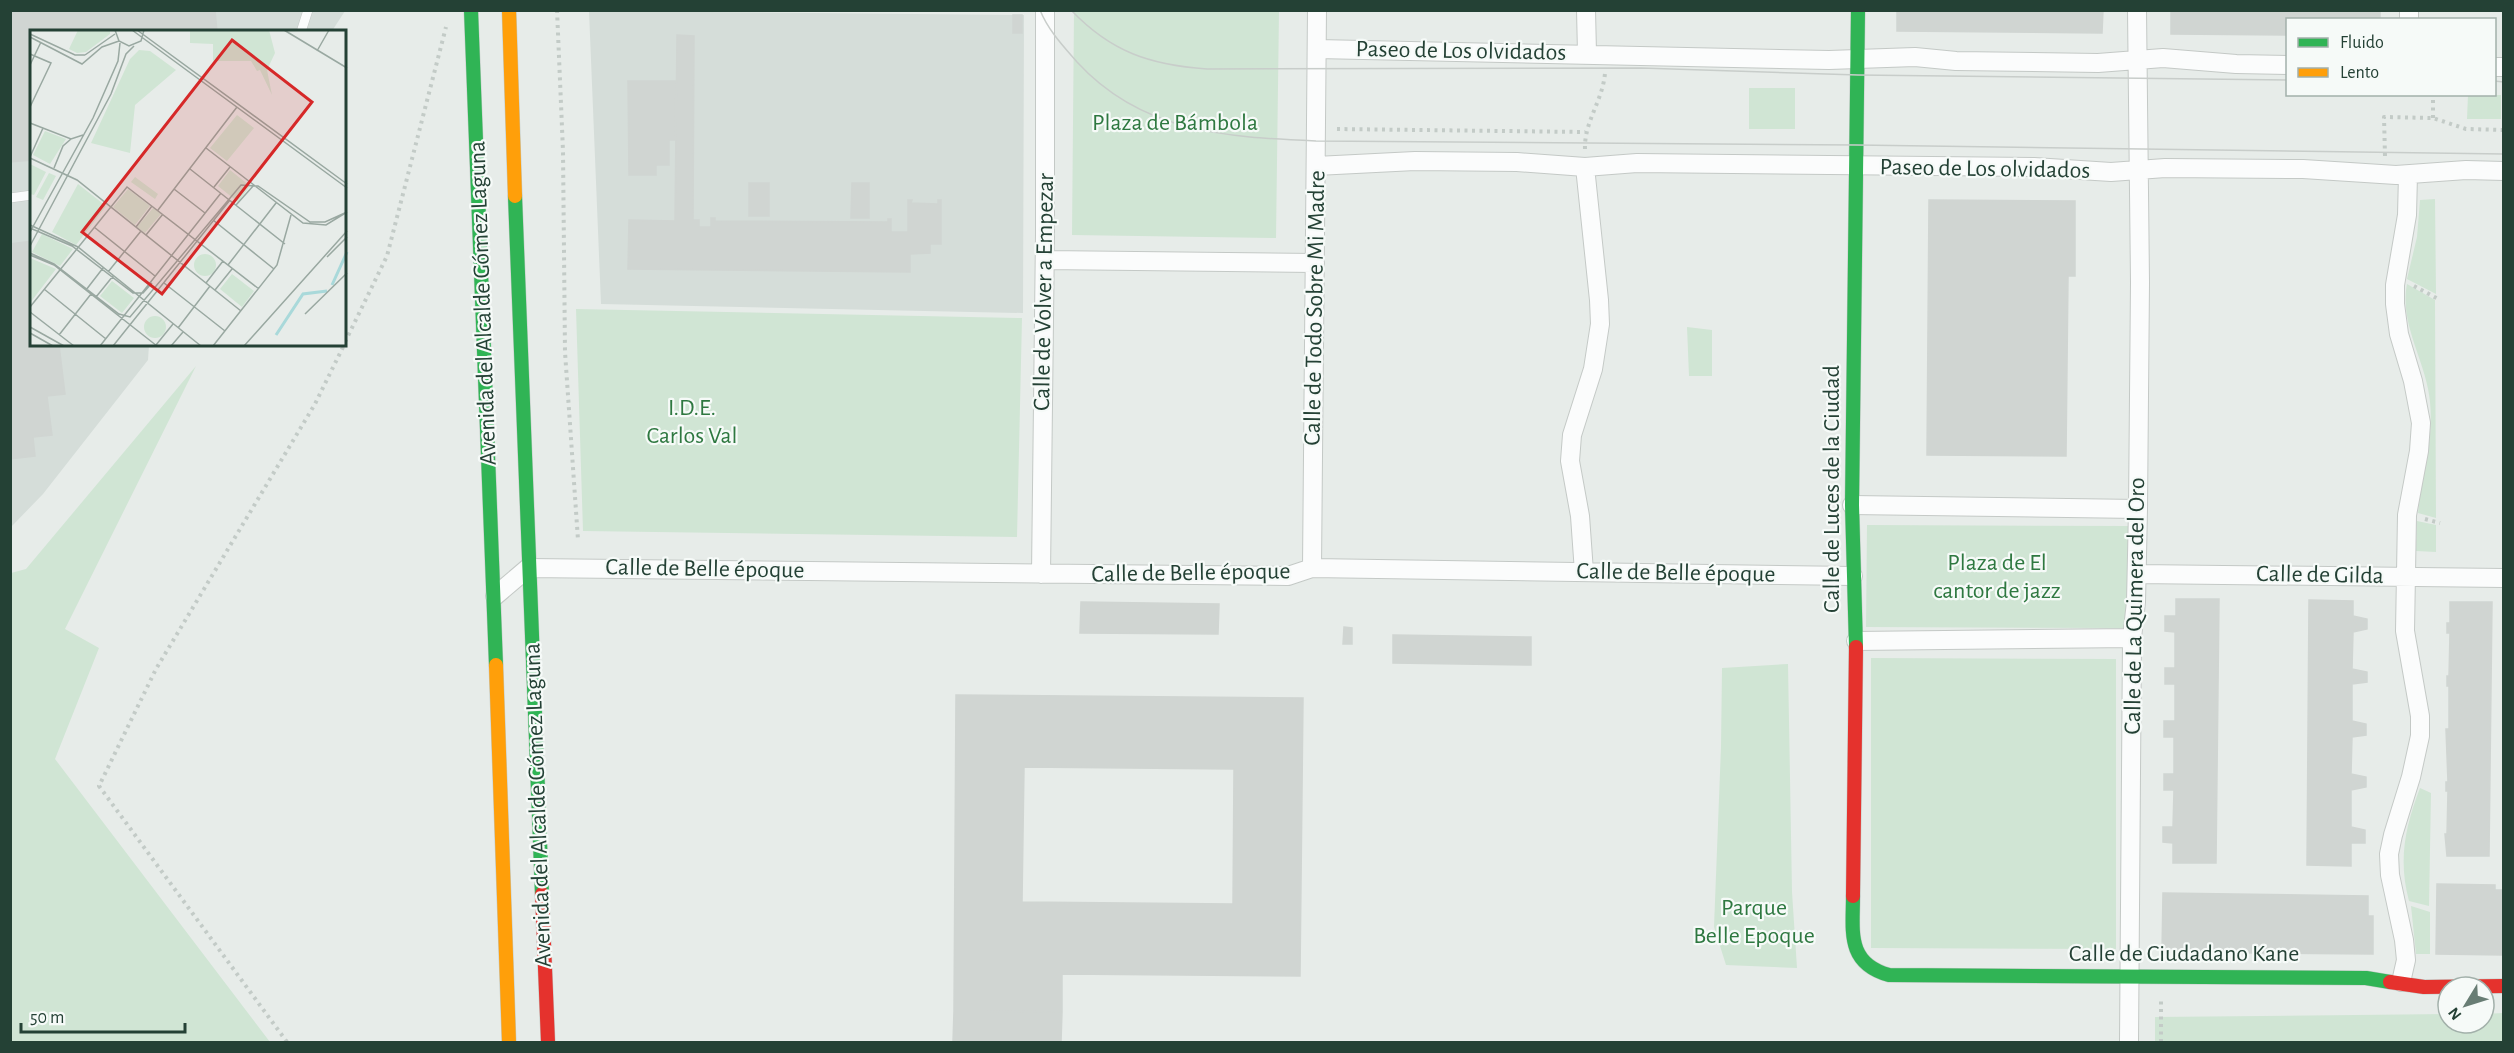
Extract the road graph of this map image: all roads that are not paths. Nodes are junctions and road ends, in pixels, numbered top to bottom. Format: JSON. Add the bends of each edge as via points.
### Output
{"nodes":[{"id":1,"x":308,"y":10,"type":"edge"},
{"id":2,"x":471,"y":10,"type":"edge"},
{"id":3,"x":509,"y":10,"type":"edge"},
{"id":4,"x":1045,"y":10,"type":"edge"},
{"id":5,"x":1317,"y":10,"type":"edge"},
{"id":6,"x":1586,"y":10,"type":"edge"},
{"id":7,"x":1858,"y":10,"type":"edge"},
{"id":8,"x":2137,"y":10,"type":"edge"},
{"id":9,"x":302,"y":30,"type":"edge"},
{"id":10,"x":1317,"y":49,"type":"junction"},
{"id":11,"x":1596,"y":53,"type":"junction"},
{"id":12,"x":1858,"y":58,"type":"junction"},
{"id":13,"x":2136,"y":60,"type":"junction"},
{"id":14,"x":2286,"y":65,"type":"edge"},
{"id":15,"x":1316,"y":166,"type":"junction"},
{"id":16,"x":1857,"y":167,"type":"junction"},
{"id":17,"x":1585,"y":168,"type":"junction"},
{"id":18,"x":2139,"y":170,"type":"junction"},
{"id":19,"x":2504,"y":171,"type":"edge"},
{"id":20,"x":2408,"y":175,"type":"junction"},
{"id":21,"x":30,"y":195,"type":"edge"},
{"id":22,"x":10,"y":198,"type":"edge"},
{"id":23,"x":1045,"y":260,"type":"junction"},
{"id":24,"x":1315,"y":263,"type":"junction"},
{"id":25,"x":1852,"y":505,"type":"junction"},
{"id":26,"x":2138,"y":509,"type":"junction"},
{"id":27,"x":528,"y":568,"type":"junction"},
{"id":28,"x":1312,"y":568,"type":"junction"},
{"id":29,"x":1584,"y":572,"type":"junction"},
{"id":30,"x":1041,"y":574,"type":"junction"},
{"id":31,"x":2137,"y":574,"type":"junction"},
{"id":32,"x":1853,"y":576,"type":"junction"},
{"id":33,"x":2406,"y":576,"type":"junction"},
{"id":34,"x":2504,"y":578,"type":"edge"},
{"id":35,"x":495,"y":596,"type":"junction"},
{"id":36,"x":2132,"y":638,"type":"junction"},
{"id":37,"x":1856,"y":641,"type":"junction"},
{"id":38,"x":1865,"y":965,"type":"joint"},
{"id":39,"x":2129,"y":976,"type":"junction"},
{"id":40,"x":2401,"y":982,"type":"junction"},
{"id":41,"x":2504,"y":986,"type":"edge"},
{"id":42,"x":509,"y":1042,"type":"edge"},
{"id":43,"x":548,"y":1042,"type":"edge"},
{"id":44,"x":2129,"y":1042,"type":"edge"}],
"edges":[{"from":1,"to":9,"type":"lane"},
{"from":2,"to":35,"type":"main road","name":"Avenida del Alcalde Gómez Laguna"},
{"from":3,"to":27,"type":"main road","name":"Avenida del Alcalde Gómez Laguna"},
{"from":4,"to":23,"type":"street","name":"Calle de Volver a Empezar"},
{"from":5,"to":10,"type":"street"},
{"from":6,"to":11,"type":"street"},
{"from":7,"to":12,"type":"main road","name":"Calle de Luces de la Ciudad"},
{"from":8,"to":13,"type":"street"},
{"from":10,"to":11,"type":"street","name":"Paseo de Los olvidados"},
{"from":10,"to":15,"type":"street","name":"Calle de Todo Sobre Mi Madre"},
{"from":11,"to":12,"type":"street","name":"Paseo de Los olvidados"},
{"from":12,"to":13,"type":"street","name":"Paseo de Los olvidados","via":[[2098,63]]},
{"from":12,"to":16,"type":"main road","name":"Calle de Luces de la Ciudad"},
{"from":13,"to":14,"type":"street","name":"Paseo de Los olvidados"},
{"from":13,"to":18,"type":"street"},
{"from":15,"to":17,"type":"street","name":"Paseo de Los olvidados","via":[[1415,160]]},
{"from":15,"to":24,"type":"street","name":"Calle de Todo Sobre Mi Madre"},
{"from":16,"to":17,"type":"street","name":"Paseo de Los olvidados","via":[[1626,163]]},
{"from":16,"to":18,"type":"street","name":"Paseo de Los olvidados"},
{"from":16,"to":25,"type":"main road","name":"Calle de Luces de la Ciudad"},
{"from":17,"to":29,"type":"street","via":[[1599,324],[1593,369],[1572,435],[1570,461],[1580,516]]},
{"from":18,"to":20,"type":"street","name":"Paseo de Los olvidados","via":[[2303,169]]},
{"from":18,"to":26,"type":"street","name":"Calle de La Quimera del Oro"},
{"from":19,"to":20,"type":"street","name":"Paseo de Los olvidados"},
{"from":20,"to":33,"type":"street","via":[[2405,237],[2395,304],[2421,423],[2408,505]]},
{"from":21,"to":22,"type":"lane"},
{"from":23,"to":24,"type":"street"},
{"from":23,"to":30,"type":"street","name":"Calle de Volver a Empezar"},
{"from":24,"to":28,"type":"street","name":"Calle de Todo Sobre Mi Madre"},
{"from":25,"to":26,"type":"street"},
{"from":25,"to":32,"type":"main road","name":"Calle de Luces de la Ciudad"},
{"from":26,"to":31,"type":"street","name":"Calle de La Quimera del Oro"},
{"from":27,"to":30,"type":"street","name":"Calle de Belle époque"},
{"from":27,"to":35,"type":"street"},
{"from":27,"to":43,"type":"main road","name":"Avenida del Alcalde Gómez Laguna"},
{"from":28,"to":29,"type":"street","name":"Calle de Belle époque"},
{"from":28,"to":30,"type":"street","name":"Calle de Belle époque","via":[[1288,576]]},
{"from":29,"to":32,"type":"street","name":"Calle de Belle époque"},
{"from":31,"to":33,"type":"street","name":"Calle de Gilda"},
{"from":31,"to":36,"type":"street","name":"Calle de La Quimera del Oro"},
{"from":32,"to":37,"type":"main road","name":"Calle de Luces de la Ciudad"},
{"from":33,"to":34,"type":"street","name":"Calle de Gilda"},
{"from":33,"to":40,"type":"street","via":[[2404,631],[2420,716],[2420,736],[2389,854],[2406,960]]},
{"from":35,"to":42,"type":"main road","name":"Avenida del Alcalde Gómez Laguna"},
{"from":36,"to":37,"type":"street"},
{"from":36,"to":39,"type":"street","name":"Calle de La Quimera del Oro"},
{"from":37,"to":38,"type":"main road","name":"Calle de Luces de la Ciudad","via":[[1854,939],[1856,952]]},
{"from":38,"to":39,"type":"main road","name":"Calle de Ciudadano Kane","via":[[1881,974],[1897,976]]},
{"from":39,"to":40,"type":"main road","name":"Calle de Ciudadano Kane","via":[[2366,978]]},
{"from":39,"to":44,"type":"street","name":"Calle de La Quimera del Oro"},
{"from":40,"to":41,"type":"main road","name":"Calle de Ciudadano Kane","via":[[2424,987]]}]}
